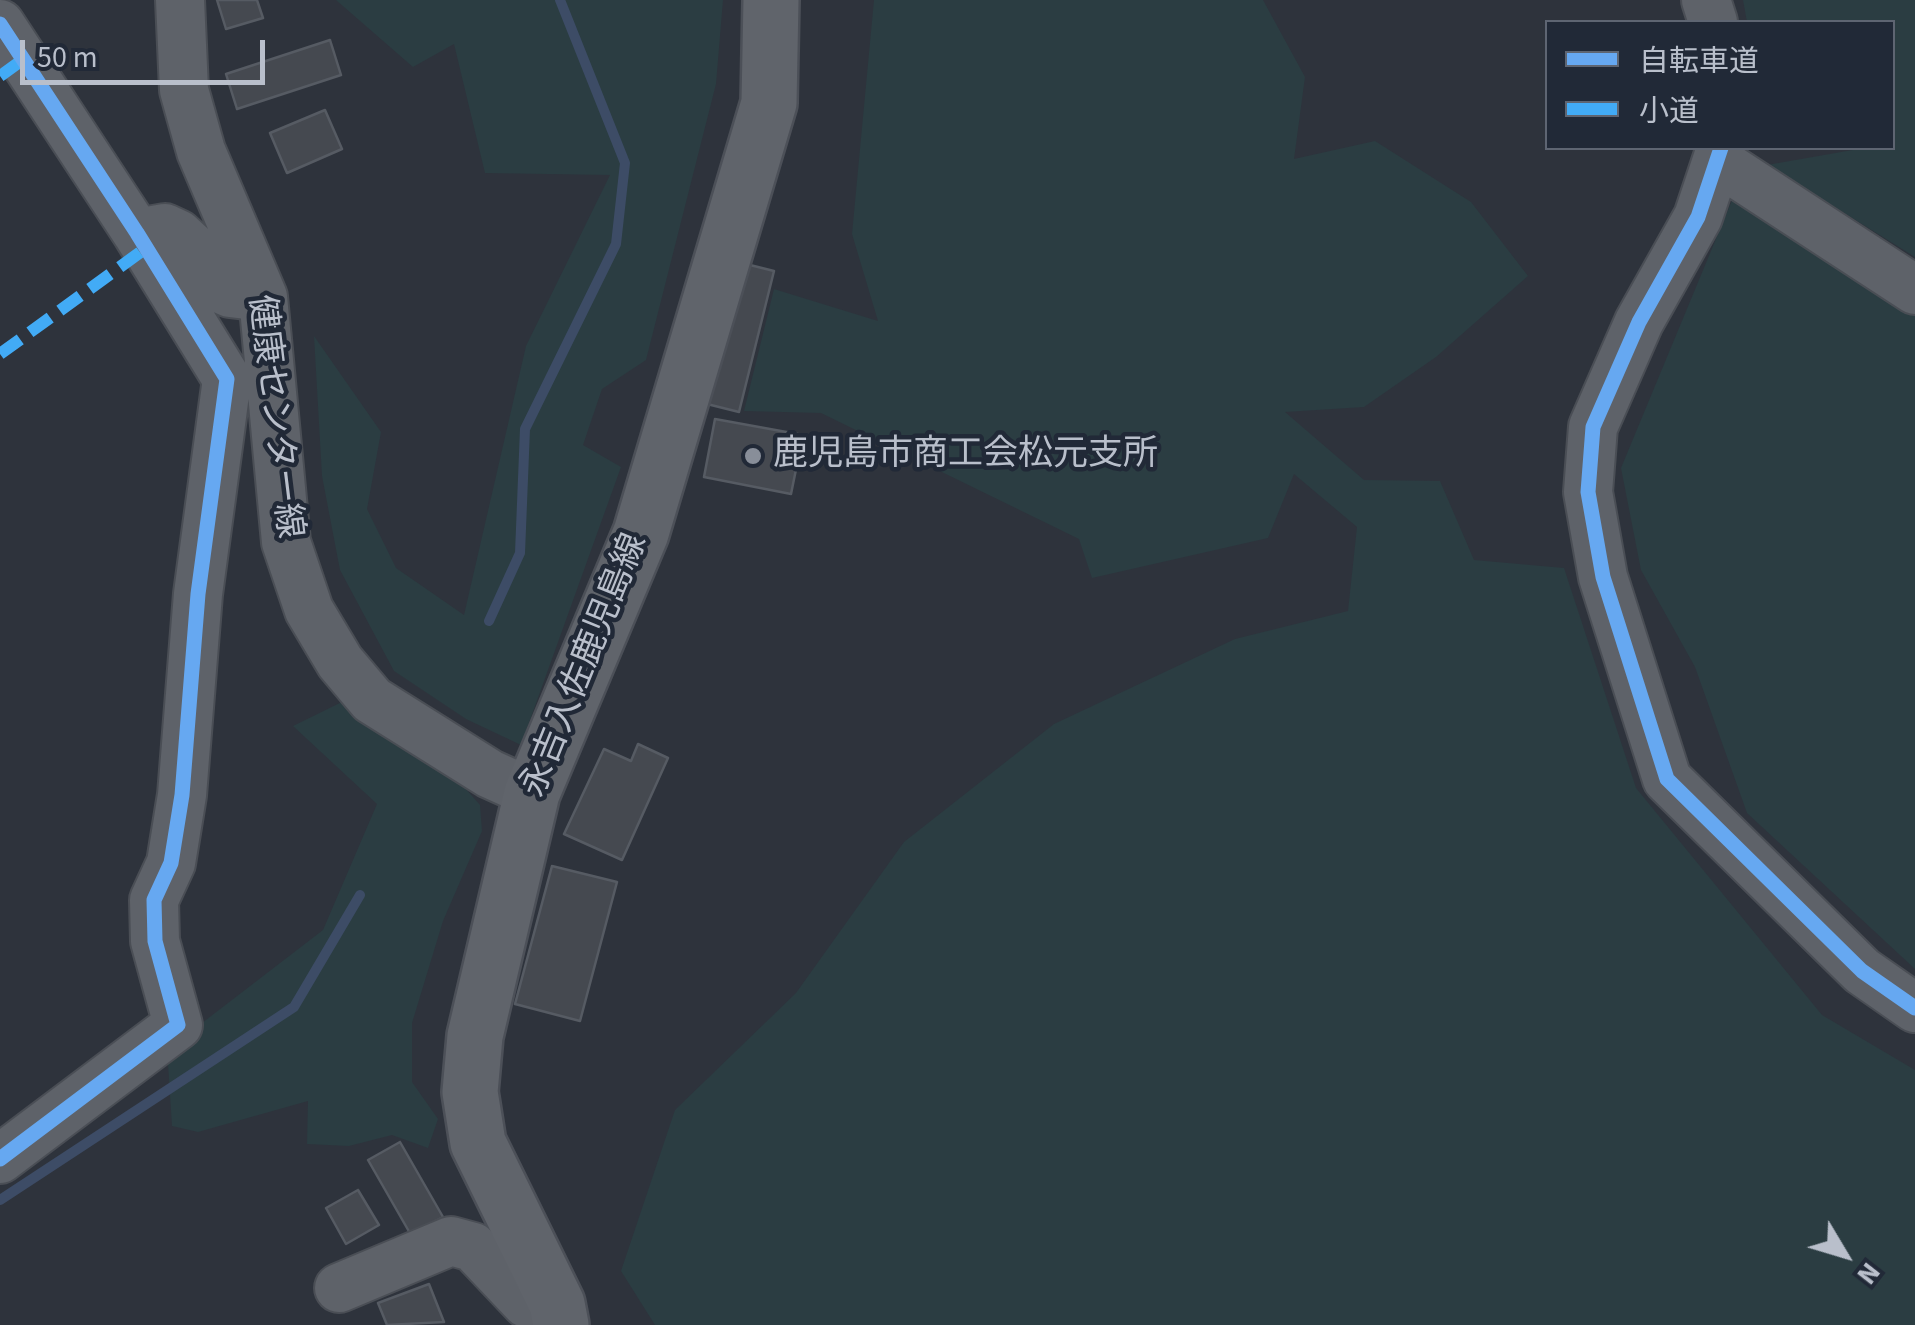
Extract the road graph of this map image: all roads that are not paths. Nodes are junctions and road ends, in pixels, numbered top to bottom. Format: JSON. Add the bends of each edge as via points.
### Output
{"nodes":[{"id":1,"x":180,"y":0,"type":"edge"},
{"id":2,"x":770,"y":0,"type":"edge"},
{"id":3,"x":0,"y":24,"type":"edge"},
{"id":4,"x":1720,"y":155,"type":"edge"},
{"id":5,"x":137,"y":233,"type":"junction"},
{"id":6,"x":1915,"y":290,"type":"edge"},
{"id":7,"x":263,"y":297,"type":"junction"},
{"id":8,"x":532,"y":793,"type":"junction"},
{"id":9,"x":1915,"y":1008,"type":"edge"},
{"id":10,"x":0,"y":1159,"type":"edge"},
{"id":11,"x":338,"y":1288,"type":"dead end"},
{"id":12,"x":559,"y":1315,"type":"edge"}],
"edges":[{"from":1,"to":7,"type":"street","name":"健康センター線","via":[[184,90],[201,152]]},
{"from":2,"to":8,"type":"main road","name":"永吉入佐鹿児島線","via":[[769,103],[658,477]]},
{"from":3,"to":5,"type":"street"},
{"from":4,"to":6,"type":"street"},
{"from":4,"to":9,"type":"street","via":[[1698,217],[1639,322],[1593,427],[1588,492],[1604,577],[1668,779],[1862,971]]},
{"from":5,"to":7,"type":"street","via":[[165,228],[178,234],[212,286]]},
{"from":5,"to":10,"type":"street","via":[[226,380],[198,594],[182,795],[171,864],[154,900],[155,942],[178,1025]]},
{"from":7,"to":8,"type":"street","name":"健康センター線","via":[[286,542],[309,610],[372,700]]},
{"from":8,"to":12,"type":"main road","name":"永吉入佐鹿児島線","via":[[476,1036],[470,1092],[478,1144]]},
{"from":11,"to":12,"type":"street","via":[[451,1241],[473,1246],[526,1303]]}]}
